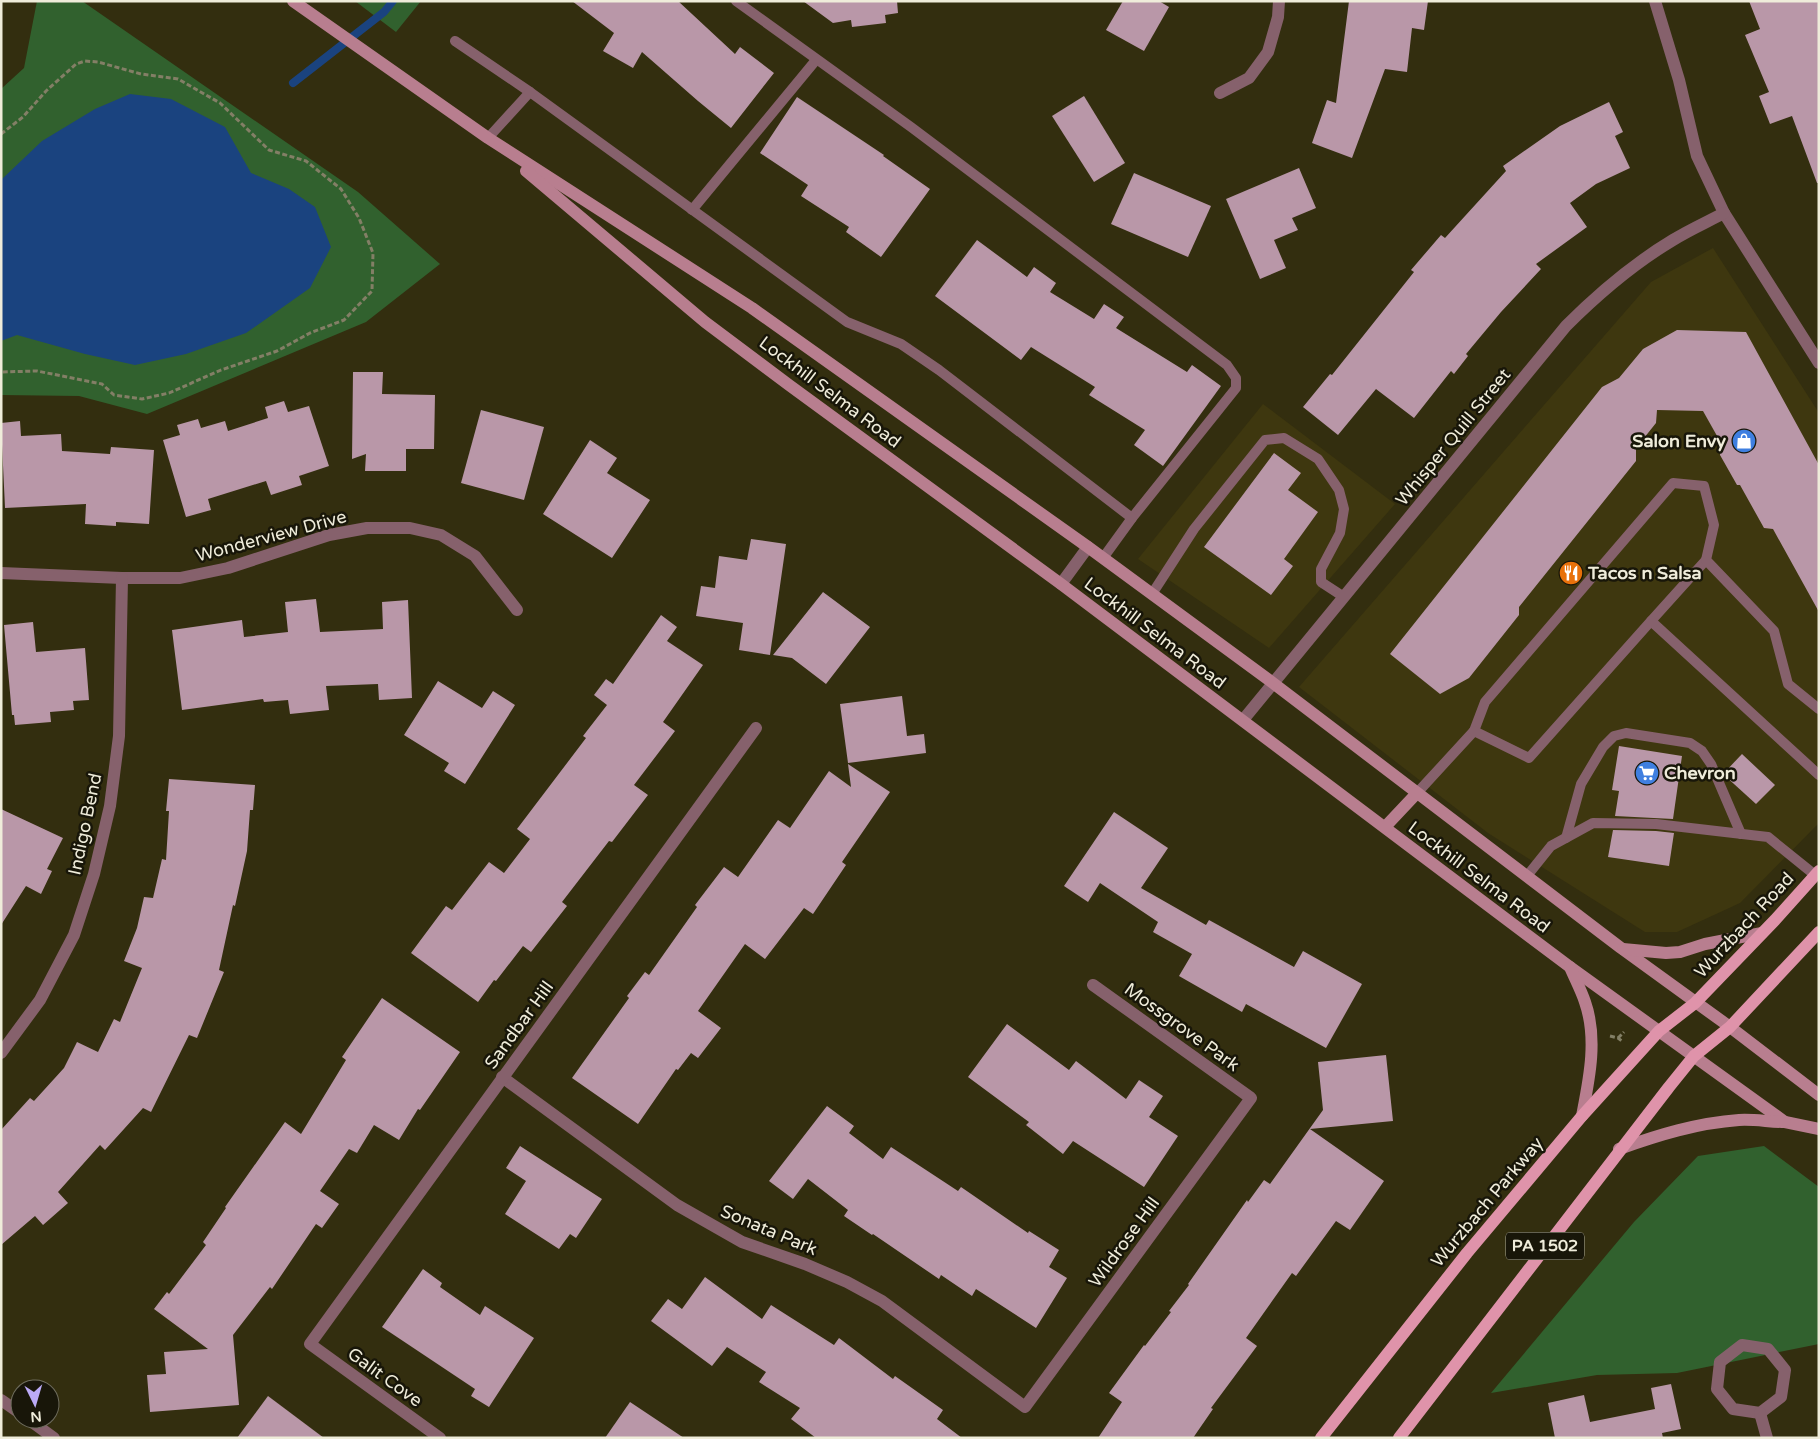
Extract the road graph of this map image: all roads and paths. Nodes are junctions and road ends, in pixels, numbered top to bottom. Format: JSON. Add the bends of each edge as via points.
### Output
{"nodes":[{"id":1,"x":293,"y":1,"type":"edge"},
{"id":2,"x":736,"y":1,"type":"edge"},
{"id":3,"x":1279,"y":1,"type":"edge"},
{"id":4,"x":1655,"y":1,"type":"edge"},
{"id":5,"x":455,"y":41,"type":"dead end"},
{"id":6,"x":816,"y":60,"type":"junction"},
{"id":7,"x":530,"y":92,"type":"junction"},
{"id":8,"x":1220,"y":93,"type":"dead end"},
{"id":9,"x":1,"y":134,"type":"edge"},
{"id":10,"x":488,"y":138,"type":"junction"},
{"id":11,"x":692,"y":210,"type":"junction"},
{"id":12,"x":1724,"y":214,"type":"junction"},
{"id":13,"x":1819,"y":363,"type":"edge"},
{"id":14,"x":1,"y":372,"type":"edge"},
{"id":15,"x":1132,"y":518,"type":"junction"},
{"id":16,"x":1088,"y":547,"type":"junction"},
{"id":17,"x":1103,"y":558,"type":"junction"},
{"id":18,"x":1706,"y":560,"type":"junction"},
{"id":19,"x":1,"y":573,"type":"edge"},
{"id":20,"x":122,"y":578,"type":"junction"},
{"id":21,"x":1061,"y":584,"type":"junction"},
{"id":22,"x":1152,"y":594,"type":"junction"},
{"id":23,"x":1344,"y":597,"type":"junction"},
{"id":24,"x":517,"y":610,"type":"dead end"},
{"id":25,"x":1651,"y":621,"type":"junction"},
{"id":26,"x":1273,"y":683,"type":"junction"},
{"id":27,"x":1819,"y":709,"type":"edge"},
{"id":28,"x":1243,"y":720,"type":"junction"},
{"id":29,"x":756,"y":728,"type":"dead end"},
{"id":30,"x":1474,"y":731,"type":"junction"},
{"id":31,"x":1819,"y":775,"type":"edge"},
{"id":32,"x":1417,"y":793,"type":"junction"},
{"id":33,"x":1385,"y":827,"type":"junction"},
{"id":34,"x":1741,"y":834,"type":"junction"},
{"id":35,"x":1566,"y":838,"type":"junction"},
{"id":36,"x":1817,"y":873,"type":"edge"},
{"id":37,"x":1527,"y":876,"type":"junction"},
{"id":38,"x":1819,"y":932,"type":"edge"},
{"id":39,"x":1762,"y":933,"type":"junction"},
{"id":40,"x":1621,"y":948,"type":"junction"},
{"id":41,"x":1570,"y":967,"type":"junction"},
{"id":42,"x":1092,"y":985,"type":"dead end"},
{"id":43,"x":1695,"y":1003,"type":"junction"},
{"id":44,"x":1730,"y":1027,"type":"junction"},
{"id":45,"x":1659,"y":1031,"type":"junction"},
{"id":46,"x":1624,"y":1032,"type":"dead end"},
{"id":47,"x":1609,"y":1036,"type":"dead end"},
{"id":48,"x":1618,"y":1038,"type":"junction"},
{"id":49,"x":1623,"y":1042,"type":"dead end"},
{"id":50,"x":1,"y":1053,"type":"edge"},
{"id":51,"x":1694,"y":1056,"type":"junction"},
{"id":52,"x":502,"y":1078,"type":"junction"},
{"id":53,"x":1819,"y":1095,"type":"edge"},
{"id":54,"x":1251,"y":1098,"type":"joint"},
{"id":55,"x":1582,"y":1116,"type":"junction"},
{"id":56,"x":1785,"y":1122,"type":"junction"},
{"id":57,"x":1819,"y":1128,"type":"edge"},
{"id":58,"x":1619,"y":1149,"type":"junction"},
{"id":59,"x":310,"y":1344,"type":"joint"},
{"id":60,"x":1025,"y":1407,"type":"joint"},
{"id":61,"x":1760,"y":1413,"type":"junction"},
{"id":62,"x":42,"y":1429,"type":"edge"},
{"id":63,"x":54,"y":1438,"type":"edge"},
{"id":64,"x":440,"y":1438,"type":"edge"},
{"id":65,"x":1321,"y":1438,"type":"edge"},
{"id":66,"x":1398,"y":1438,"type":"edge"},
{"id":67,"x":1767,"y":1438,"type":"edge"}],
"edges":[{"from":1,"to":10,"type":"main road","name":"Lockhill Selma Road"},
{"from":2,"to":6,"type":"lane"},
{"from":3,"to":8,"type":"street","via":[[1278,18],[1268,52],[1250,78]]},
{"from":4,"to":12,"type":"street","via":[[1679,80],[1697,156]]},
{"from":5,"to":7,"type":"lane"},
{"from":6,"to":11,"type":"lane"},
{"from":6,"to":15,"type":"lane","via":[[911,127],[1227,365],[1236,378],[1236,388]]},
{"from":7,"to":10,"type":"lane"},
{"from":7,"to":11,"type":"lane"},
{"from":9,"to":14,"type":"path","via":[[23,117],[76,64],[85,61],[178,79],[220,103],[269,150],[306,161],[341,189],[359,218],[373,253],[372,291],[344,320],[277,351],[168,393],[142,399],[114,394],[102,384],[37,371]]},
{"from":10,"to":16,"type":"main road","name":"Lockhill Selma Road","via":[[752,308]]},
{"from":10,"to":21,"type":"main road","name":"Lockhill Selma Road","via":[[706,322]]},
{"from":11,"to":15,"type":"lane","via":[[847,322],[901,344],[939,370]]},
{"from":12,"to":13,"type":"street"},
{"from":12,"to":23,"type":"street","name":"Whisper Quill Street","via":[[1673,240],[1630,268],[1572,320]]},
{"from":15,"to":17,"type":"lane"},
{"from":16,"to":17,"type":"main road","name":"Lockhill Selma Road"},
{"from":16,"to":21,"type":"street"},
{"from":17,"to":22,"type":"main road","name":"Lockhill Selma Road"},
{"from":18,"to":25,"type":"lane"},
{"from":18,"to":27,"type":"lane","via":[[1774,630],[1788,684]]},
{"from":18,"to":30,"type":"lane","via":[[1714,525],[1704,486],[1673,483],[1485,702]]},
{"from":19,"to":20,"type":"street","name":"Wonderview Drive"},
{"from":20,"to":24,"type":"street","name":"Wonderview Drive","via":[[180,578],[228,568],[329,535],[367,528],[410,528],[441,535],[475,556]]},
{"from":20,"to":50,"type":"street","name":"Indigo Bend","via":[[119,736],[110,806],[94,874],[74,936],[40,1000]]},
{"from":21,"to":28,"type":"main road","name":"Lockhill Selma Road"},
{"from":22,"to":23,"type":"lane","via":[[1194,529],[1265,440],[1284,438],[1318,459],[1339,490],[1344,510],[1340,533],[1321,569],[1322,582]]},
{"from":22,"to":26,"type":"main road","name":"Lockhill Selma Road"},
{"from":23,"to":26,"type":"street","name":"Whisper Quill Street"},
{"from":25,"to":30,"type":"lane","via":[[1529,758]]},
{"from":25,"to":31,"type":"lane"},
{"from":26,"to":28,"type":"street","name":"Whisper Quill Street"},
{"from":26,"to":32,"type":"main road","name":"Lockhill Selma Road"},
{"from":28,"to":33,"type":"main road","name":"Lockhill Selma Road"},
{"from":29,"to":52,"type":"street","name":"Sandbar Hill"},
{"from":30,"to":32,"type":"lane"},
{"from":32,"to":33,"type":"main road"},
{"from":32,"to":37,"type":"main road","name":"Lockhill Selma Road"},
{"from":33,"to":41,"type":"main road","name":"Lockhill Selma Road"},
{"from":34,"to":35,"type":"lane","via":[[1656,824],[1592,822]]},
{"from":34,"to":35,"type":"lane","via":[[1711,764],[1702,751],[1690,743],[1626,733],[1614,736],[1603,747],[1581,784]]},
{"from":34,"to":36,"type":"lane","via":[[1768,837]]},
{"from":35,"to":37,"type":"lane","via":[[1552,846]]},
{"from":36,"to":39,"type":"main road","name":"Wurzbach Road"},
{"from":37,"to":40,"type":"main road","name":"Lockhill Selma Road"},
{"from":38,"to":44,"type":"main road"},
{"from":39,"to":40,"type":"main road","via":[[1680,952]]},
{"from":39,"to":43,"type":"main road","name":"Wurzbach Road"},
{"from":40,"to":43,"type":"main road","name":"Lockhill Selma Road"},
{"from":41,"to":45,"type":"main road","name":"Lockhill Selma Road"},
{"from":41,"to":55,"type":"main road","via":[[1586,1003],[1591,1036],[1589,1077]]},
{"from":42,"to":54,"type":"street","name":"Mossgrove Park"},
{"from":43,"to":44,"type":"main road","name":"Lockhill Selma Road"},
{"from":43,"to":45,"type":"main road","name":"Wurzbach Parkway","number":"PA 1502"},
{"from":44,"to":51,"type":"main road","number":"PA 1502"},
{"from":44,"to":53,"type":"main road","name":"Lockhill Selma Road"},
{"from":45,"to":51,"type":"main road","name":"Lockhill Selma Road"},
{"from":45,"to":55,"type":"main road","name":"Wurzbach Parkway","number":"PA 1502"},
{"from":46,"to":48,"type":"path"},
{"from":47,"to":48,"type":"path"},
{"from":48,"to":49,"type":"path"},
{"from":51,"to":56,"type":"main road","name":"Lockhill Selma Road"},
{"from":51,"to":58,"type":"main road","number":"PA 1502"},
{"from":52,"to":59,"type":"street","name":"Sandbar Hill"},
{"from":52,"to":60,"type":"street","name":"Sonata Park","via":[[677,1205],[742,1242],[847,1282],[882,1301]]},
{"from":54,"to":60,"type":"street","name":"Wildrose Hill"},
{"from":55,"to":65,"type":"main road","name":"Wurzbach Parkway","number":"PA 1502","via":[[1467,1252]]},
{"from":56,"to":57,"type":"main road","name":"Lockhill Selma Road"},
{"from":56,"to":58,"type":"main road","via":[[1740,1120],[1706,1124]]},
{"from":58,"to":66,"type":"main road","number":"PA 1502"},
{"from":59,"to":64,"type":"street","name":"Galit Cove"},
{"from":61,"to":61,"type":"street","via":[[1781,1397],[1785,1370],[1768,1349],[1742,1345],[1720,1362],[1717,1388],[1733,1410]]},
{"from":61,"to":67,"type":"street"},
{"from":62,"to":63,"type":"street"}]}
